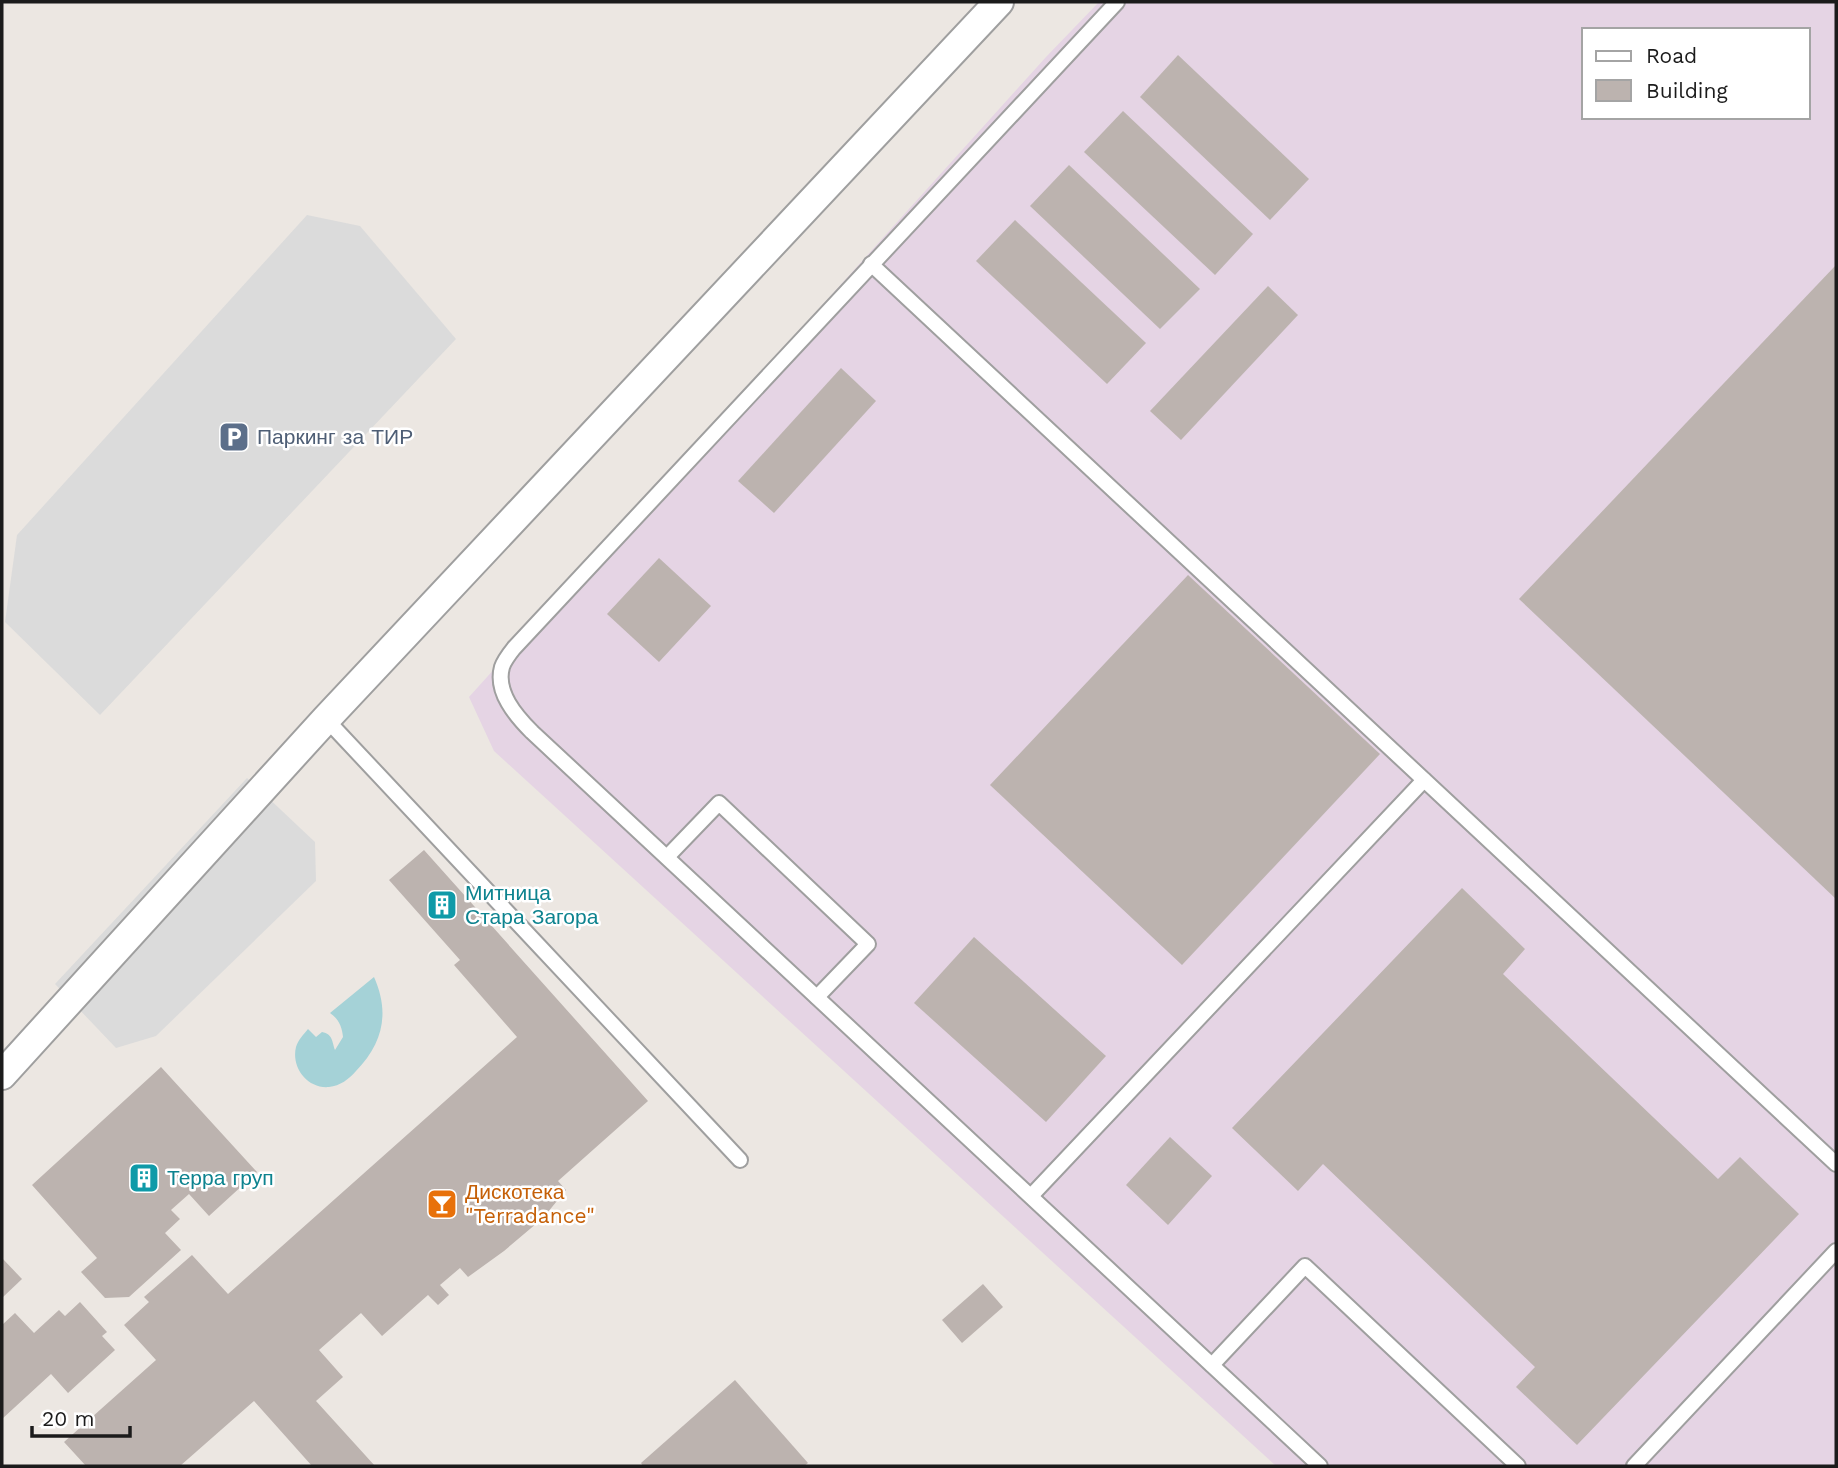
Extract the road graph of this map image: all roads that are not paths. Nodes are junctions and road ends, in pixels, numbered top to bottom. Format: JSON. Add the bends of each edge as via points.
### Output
{"nodes":[{"id":1,"x":999,"y":2,"type":"edge"},
{"id":2,"x":1116,"y":2,"type":"edge"},
{"id":3,"x":871,"y":264,"type":"junction"},
{"id":4,"x":327,"y":719,"type":"junction"},
{"id":5,"x":1424,"y":780,"type":"junction"},
{"id":6,"x":667,"y":857,"type":"junction"},
{"id":7,"x":817,"y":997,"type":"junction"},
{"id":8,"x":2,"y":1075,"type":"edge"},
{"id":9,"x":740,"y":1160,"type":"dead end"},
{"id":10,"x":1836,"y":1164,"type":"edge"},
{"id":11,"x":1031,"y":1196,"type":"junction"},
{"id":12,"x":1836,"y":1251,"type":"edge"},
{"id":13,"x":1212,"y":1365,"type":"junction"},
{"id":14,"x":1320,"y":1466,"type":"edge"},
{"id":15,"x":1518,"y":1466,"type":"edge"},
{"id":16,"x":1634,"y":1466,"type":"edge"}],
"edges":[{"from":1,"to":4,"type":"street"},
{"from":2,"to":3,"type":"lane"},
{"from":3,"to":5,"type":"lane"},
{"from":3,"to":6,"type":"lane","via":[[502,666],[501,685],[518,718]]},
{"from":4,"to":8,"type":"street"},
{"from":4,"to":9,"type":"lane"},
{"from":5,"to":10,"type":"lane"},
{"from":5,"to":11,"type":"lane"},
{"from":6,"to":7,"type":"lane"},
{"from":6,"to":7,"type":"lane","via":[[719,803],[868,944]]},
{"from":7,"to":11,"type":"lane"},
{"from":11,"to":13,"type":"lane"},
{"from":12,"to":16,"type":"lane"},
{"from":13,"to":14,"type":"lane"},
{"from":13,"to":15,"type":"lane","via":[[1305,1266]]}]}
